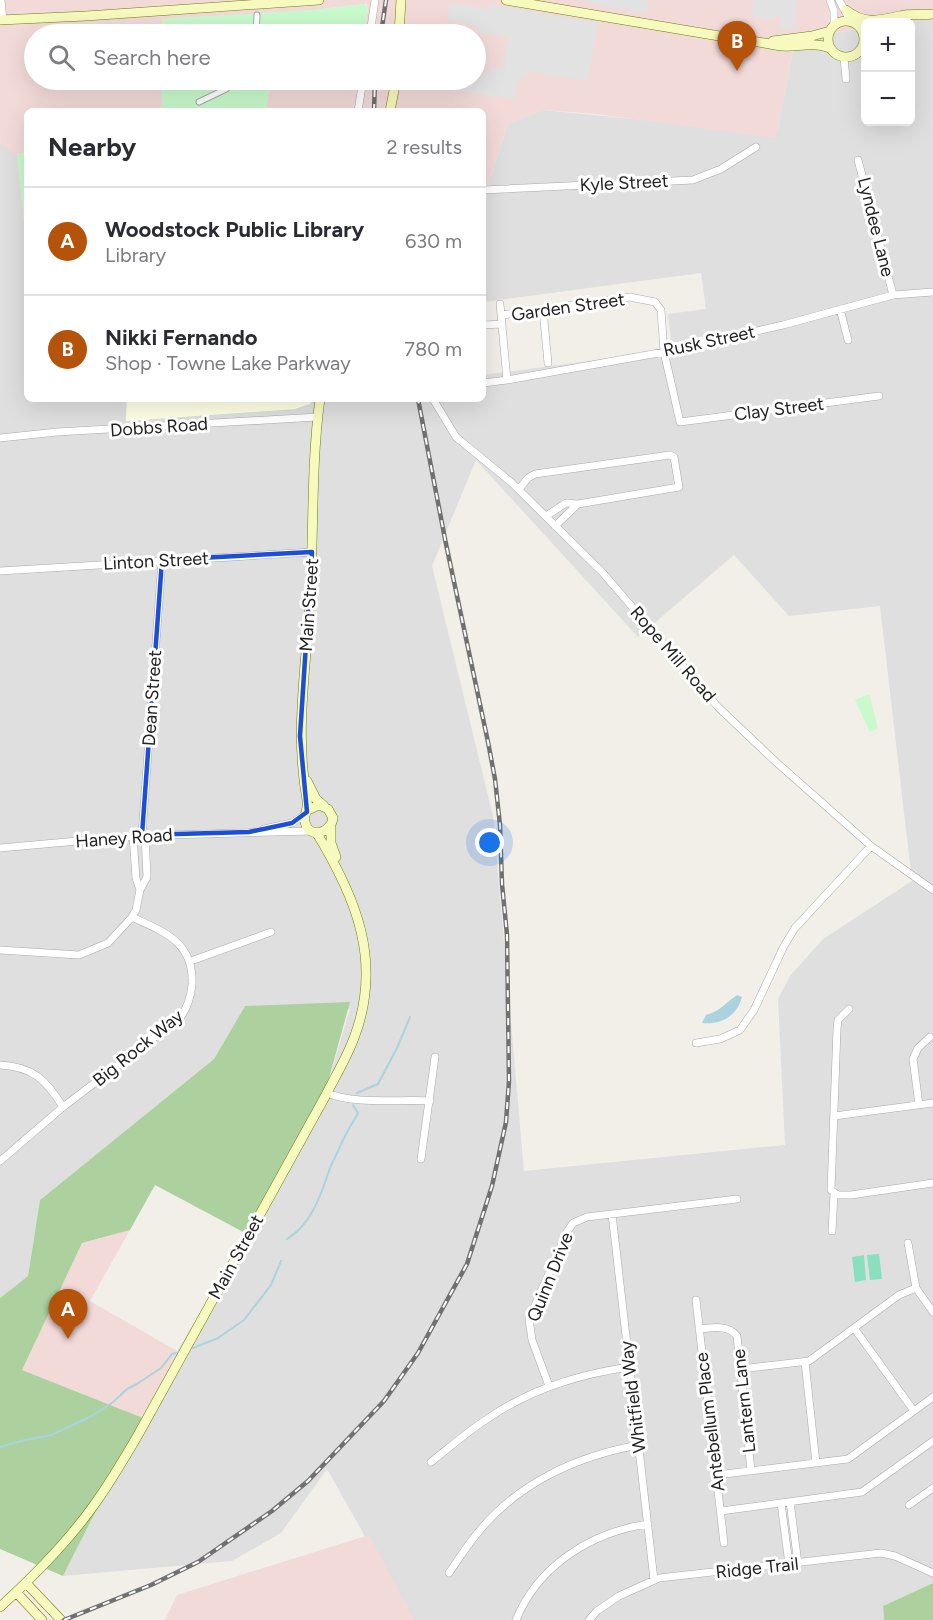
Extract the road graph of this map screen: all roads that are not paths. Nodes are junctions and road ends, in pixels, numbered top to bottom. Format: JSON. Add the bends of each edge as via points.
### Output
{"nodes":[{"id":1,"x":1,"y":0,"type":"edge"},
{"id":2,"x":319,"y":0,"type":"edge"},
{"id":3,"x":375,"y":0,"type":"edge"},
{"id":4,"x":401,"y":0,"type":"edge"},
{"id":5,"x":507,"y":0,"type":"edge"},
{"id":6,"x":830,"y":0,"type":"edge"},
{"id":7,"x":839,"y":0,"type":"edge"},
{"id":8,"x":181,"y":4,"type":"edge"},
{"id":9,"x":846,"y":10,"type":"junction"},
{"id":10,"x":933,"y":14,"type":"edge"},
{"id":11,"x":257,"y":15,"type":"dead end"},
{"id":12,"x":899,"y":16,"type":"junction"},
{"id":13,"x":920,"y":16,"type":"junction"},
{"id":14,"x":895,"y":18,"type":"edge"},
{"id":15,"x":915,"y":18,"type":"edge"},
{"id":16,"x":1,"y":20,"type":"edge"},
{"id":17,"x":257,"y":24,"type":"edge"},
{"id":18,"x":371,"y":24,"type":"edge"},
{"id":19,"x":400,"y":24,"type":"edge"},
{"id":20,"x":858,"y":24,"type":"edge"},
{"id":21,"x":832,"y":28,"type":"junction"},
{"id":22,"x":768,"y":42,"type":"junction"},
{"id":23,"x":830,"y":48,"type":"junction"},
{"id":24,"x":861,"y":49,"type":"edge"},
{"id":25,"x":844,"y":57,"type":"junction"},
{"id":26,"x":846,"y":79,"type":"dead end"},
{"id":27,"x":224,"y":90,"type":"edge"},
{"id":28,"x":361,"y":90,"type":"edge"},
{"id":29,"x":394,"y":90,"type":"edge"},
{"id":30,"x":199,"y":102,"type":"dead end"},
{"id":31,"x":358,"y":108,"type":"edge"},
{"id":32,"x":391,"y":108,"type":"edge"},
{"id":33,"x":756,"y":147,"type":"dead end"},
{"id":34,"x":858,"y":160,"type":"dead end"},
{"id":35,"x":486,"y":190,"type":"edge"},
{"id":36,"x":933,"y":292,"type":"edge"},
{"id":37,"x":893,"y":295,"type":"junction"},
{"id":38,"x":500,"y":304,"type":"dead end"},
{"id":39,"x":840,"y":309,"type":"junction"},
{"id":40,"x":543,"y":310,"type":"junction"},
{"id":41,"x":502,"y":320,"type":"junction"},
{"id":42,"x":486,"y":324,"type":"edge"},
{"id":43,"x":848,"y":340,"type":"dead end"},
{"id":44,"x":664,"y":352,"type":"junction"},
{"id":45,"x":548,"y":363,"type":"dead end"},
{"id":46,"x":507,"y":380,"type":"junction"},
{"id":47,"x":486,"y":383,"type":"edge"},
{"id":48,"x":879,"y":396,"type":"dead end"},
{"id":49,"x":320,"y":402,"type":"edge"},
{"id":50,"x":435,"y":402,"type":"edge"},
{"id":51,"x":317,"y":417,"type":"junction"},
{"id":52,"x":0,"y":438,"type":"edge"},
{"id":53,"x":519,"y":489,"type":"junction"},
{"id":54,"x":578,"y":504,"type":"junction"},
{"id":55,"x":546,"y":516,"type":"junction"},
{"id":56,"x":555,"y":526,"type":"junction"},
{"id":57,"x":312,"y":552,"type":"junction"},
{"id":58,"x":162,"y":560,"type":"junction"},
{"id":59,"x":0,"y":571,"type":"edge"},
{"id":60,"x":303,"y":764,"type":"junction"},
{"id":61,"x":326,"y":807,"type":"junction"},
{"id":62,"x":307,"y":812,"type":"junction"},
{"id":63,"x":331,"y":826,"type":"junction"},
{"id":64,"x":249,"y":832,"type":"junction"},
{"id":65,"x":314,"y":832,"type":"junction"},
{"id":66,"x":144,"y":835,"type":"junction"},
{"id":67,"x":133,"y":836,"type":"junction"},
{"id":68,"x":871,"y":846,"type":"junction"},
{"id":69,"x":0,"y":848,"type":"edge"},
{"id":70,"x":338,"y":868,"type":"junction"},
{"id":71,"x":140,"y":890,"type":"junction"},
{"id":72,"x":933,"y":890,"type":"edge"},
{"id":73,"x":132,"y":917,"type":"junction"},
{"id":74,"x":271,"y":932,"type":"dead end"},
{"id":75,"x":0,"y":950,"type":"edge"},
{"id":76,"x":191,"y":961,"type":"junction"},
{"id":77,"x":849,"y":1009,"type":"dead end"},
{"id":78,"x":930,"y":1037,"type":"dead end"},
{"id":79,"x":696,"y":1043,"type":"dead end"},
{"id":80,"x":435,"y":1057,"type":"dead end"},
{"id":81,"x":0,"y":1065,"type":"edge"},
{"id":82,"x":327,"y":1093,"type":"junction"},
{"id":83,"x":430,"y":1101,"type":"junction"},
{"id":84,"x":933,"y":1103,"type":"edge"},
{"id":85,"x":919,"y":1105,"type":"junction"},
{"id":86,"x":63,"y":1107,"type":"junction"},
{"id":87,"x":834,"y":1116,"type":"junction"},
{"id":88,"x":421,"y":1159,"type":"dead end"},
{"id":89,"x":0,"y":1161,"type":"edge"},
{"id":90,"x":933,"y":1183,"type":"edge"},
{"id":91,"x":834,"y":1194,"type":"junction"},
{"id":92,"x":737,"y":1199,"type":"dead end"},
{"id":93,"x":612,"y":1214,"type":"junction"},
{"id":94,"x":832,"y":1231,"type":"dead end"},
{"id":95,"x":909,"y":1243,"type":"dead end"},
{"id":96,"x":916,"y":1288,"type":"junction"},
{"id":97,"x":696,"y":1300,"type":"dead end"},
{"id":98,"x":933,"y":1312,"type":"edge"},
{"id":99,"x":854,"y":1328,"type":"junction"},
{"id":100,"x":699,"y":1329,"type":"junction"},
{"id":101,"x":804,"y":1362,"type":"junction"},
{"id":102,"x":630,"y":1367,"type":"junction"},
{"id":103,"x":741,"y":1369,"type":"junction"},
{"id":104,"x":549,"y":1386,"type":"junction"},
{"id":105,"x":933,"y":1397,"type":"edge"},
{"id":106,"x":914,"y":1411,"type":"junction"},
{"id":107,"x":933,"y":1442,"type":"edge"},
{"id":108,"x":639,"y":1445,"type":"junction"},
{"id":109,"x":431,"y":1462,"type":"dead end"},
{"id":110,"x":816,"y":1463,"type":"junction"},
{"id":111,"x":752,"y":1471,"type":"junction"},
{"id":112,"x":716,"y":1475,"type":"junction"},
{"id":113,"x":933,"y":1488,"type":"edge"},
{"id":114,"x":785,"y":1503,"type":"junction"},
{"id":115,"x":909,"y":1505,"type":"dead end"},
{"id":116,"x":721,"y":1511,"type":"junction"},
{"id":117,"x":648,"y":1524,"type":"junction"},
{"id":118,"x":724,"y":1543,"type":"dead end"},
{"id":119,"x":789,"y":1564,"type":"junction"},
{"id":120,"x":798,"y":1564,"type":"junction"},
{"id":121,"x":449,"y":1573,"type":"dead end"},
{"id":122,"x":933,"y":1573,"type":"edge"},
{"id":123,"x":654,"y":1580,"type":"junction"},
{"id":124,"x":26,"y":1583,"type":"junction"},
{"id":125,"x":16,"y":1592,"type":"junction"},
{"id":126,"x":0,"y":1607,"type":"edge"},
{"id":127,"x":42,"y":1620,"type":"edge"},
{"id":128,"x":60,"y":1620,"type":"edge"},
{"id":129,"x":516,"y":1620,"type":"edge"},
{"id":130,"x":589,"y":1620,"type":"edge"}],
"edges":[{"from":1,"to":16,"type":"street"},
{"from":2,"to":8,"type":"main road"},
{"from":3,"to":18,"type":"street"},
{"from":4,"to":19,"type":"main road"},
{"from":5,"to":22,"type":"main road"},
{"from":6,"to":21,"type":"street","via":[[834,11]]},
{"from":7,"to":9,"type":"street"},
{"from":8,"to":16,"type":"main road"},
{"from":9,"to":12,"type":"main road","via":[[868,21]]},
{"from":9,"to":20,"type":"street"},
{"from":10,"to":13,"type":"main road"},
{"from":11,"to":17,"type":"street"},
{"from":12,"to":13,"type":"main road"},
{"from":12,"to":14,"type":"main road"},
{"from":13,"to":15,"type":"main road"},
{"from":20,"to":21,"type":"main road","via":[[839,22]]},
{"from":21,"to":22,"type":"main road","via":[[812,36]]},
{"from":21,"to":23,"type":"main road","via":[[828,37]]},
{"from":22,"to":23,"type":"main road","via":[[774,46],[811,44]]},
{"from":23,"to":25,"type":"main road"},
{"from":24,"to":25,"type":"main road"},
{"from":25,"to":26,"type":"street"},
{"from":27,"to":30,"type":"street"},
{"from":28,"to":31,"type":"street"},
{"from":29,"to":32,"type":"main road"},
{"from":33,"to":35,"type":"street","name":"Kyle Street","via":[[721,169],[693,180]]},
{"from":34,"to":37,"type":"street","name":"Lyndee Lane"},
{"from":36,"to":37,"type":"street","name":"Rusk Street"},
{"from":37,"to":39,"type":"street","name":"Rusk Street"},
{"from":38,"to":41,"type":"street"},
{"from":39,"to":43,"type":"street"},
{"from":39,"to":44,"type":"street","name":"Rusk Street"},
{"from":40,"to":41,"type":"street","name":"Garden Street"},
{"from":40,"to":44,"type":"street","name":"Garden Street","via":[[630,297],[655,302],[661,310]]},
{"from":40,"to":45,"type":"street"},
{"from":41,"to":42,"type":"street","name":"Garden Street"},
{"from":41,"to":46,"type":"street"},
{"from":44,"to":46,"type":"street","name":"Rusk Street"},
{"from":44,"to":48,"type":"street","name":"Clay Street","via":[[680,422]]},
{"from":46,"to":47,"type":"street","name":"Rusk Street"},
{"from":49,"to":51,"type":"main road","name":"Main Street"},
{"from":50,"to":53,"type":"street","name":"Rope Mill Road","via":[[456,437]]},
{"from":51,"to":52,"type":"street","name":"Dobbs Road"},
{"from":51,"to":57,"type":"main road","name":"Main Street"},
{"from":53,"to":54,"type":"street","via":[[535,474],[670,454],[674,457],[679,487]]},
{"from":53,"to":55,"type":"street","name":"Rope Mill Road"},
{"from":54,"to":55,"type":"street","via":[[566,503]]},
{"from":54,"to":56,"type":"street"},
{"from":55,"to":56,"type":"street","name":"Rope Mill Road"},
{"from":56,"to":68,"type":"street","name":"Rope Mill Road","via":[[603,573],[718,707]]},
{"from":57,"to":58,"type":"street","name":"Linton Street"},
{"from":57,"to":60,"type":"main road","name":"Main Street","via":[[300,736]]},
{"from":58,"to":59,"type":"street","name":"Linton Street"},
{"from":58,"to":66,"type":"street","name":"Dean Street"},
{"from":60,"to":61,"type":"main road","name":"Main Street","via":[[312,793]]},
{"from":60,"to":62,"type":"main road","name":"Main Street"},
{"from":61,"to":62,"type":"main road","via":[[319,805]]},
{"from":61,"to":63,"type":"main road","name":"Main Street","via":[[332,816]]},
{"from":62,"to":64,"type":"street","name":"Haney Road","via":[[292,823]]},
{"from":62,"to":65,"type":"main road","name":"Main Street","via":[[305,822]]},
{"from":63,"to":65,"type":"main road","via":[[324,832]]},
{"from":63,"to":70,"type":"main road","name":"Main Street"},
{"from":64,"to":65,"type":"street","name":"Haney Road"},
{"from":64,"to":66,"type":"street","name":"Haney Road"},
{"from":65,"to":70,"type":"main road","name":"Main Street"},
{"from":66,"to":67,"type":"street","name":"Haney Road"},
{"from":66,"to":71,"type":"street","via":[[147,877]]},
{"from":67,"to":69,"type":"street","name":"Haney Road"},
{"from":67,"to":71,"type":"street"},
{"from":68,"to":72,"type":"street","name":"Rope Mill Road"},
{"from":68,"to":79,"type":"street","via":[[795,928],[740,1030]]},
{"from":70,"to":82,"type":"main road","name":"Main Street","via":[[360,924],[366,981],[355,1036]]},
{"from":71,"to":73,"type":"street"},
{"from":73,"to":75,"type":"street","via":[[108,944],[79,955]]},
{"from":73,"to":76,"type":"street","via":[[167,934]]},
{"from":74,"to":76,"type":"street"},
{"from":76,"to":86,"type":"street","name":"Big Rock Way","via":[[192,995],[180,1018]]},
{"from":77,"to":87,"type":"street","via":[[838,1020]]},
{"from":78,"to":85,"type":"street","via":[[918,1048],[914,1059]]},
{"from":80,"to":83,"type":"street"},
{"from":81,"to":86,"type":"street","via":[[32,1072],[49,1085]]},
{"from":82,"to":83,"type":"street","via":[[354,1099]]},
{"from":82,"to":124,"type":"main road","name":"Main Street","via":[[123,1461],[78,1526]]},
{"from":83,"to":88,"type":"street"},
{"from":84,"to":85,"type":"street"},
{"from":85,"to":87,"type":"street"},
{"from":86,"to":89,"type":"street","name":"Big Rock Way"},
{"from":87,"to":91,"type":"street","via":[[830,1185]]},
{"from":90,"to":91,"type":"street"},
{"from":91,"to":94,"type":"street"},
{"from":92,"to":93,"type":"street","name":"Quinn Drive"},
{"from":93,"to":102,"type":"street","name":"Whitfield Way"},
{"from":93,"to":104,"type":"street","name":"Quinn Drive","via":[[573,1223],[532,1312],[530,1332]]},
{"from":95,"to":96,"type":"street"},
{"from":96,"to":98,"type":"street"},
{"from":96,"to":99,"type":"street","via":[[899,1295]]},
{"from":97,"to":100,"type":"street","name":"Antebellum Place"},
{"from":99,"to":101,"type":"street"},
{"from":99,"to":106,"type":"street"},
{"from":100,"to":103,"type":"street","name":"Lantern Lane","via":[[718,1327],[734,1332]]},
{"from":100,"to":112,"type":"street","name":"Antebellum Place"},
{"from":101,"to":103,"type":"street"},
{"from":101,"to":110,"type":"street"},
{"from":102,"to":104,"type":"street"},
{"from":102,"to":108,"type":"street","name":"Whitfield Way"},
{"from":103,"to":111,"type":"street","name":"Lantern Lane"},
{"from":104,"to":109,"type":"street","via":[[488,1418]]},
{"from":105,"to":106,"type":"street"},
{"from":106,"to":110,"type":"street","via":[[848,1459]]},
{"from":107,"to":114,"type":"street","via":[[862,1492]]},
{"from":108,"to":117,"type":"street","name":"Whitfield Way"},
{"from":108,"to":121,"type":"street","via":[[578,1460],[530,1486],[485,1524]]},
{"from":110,"to":111,"type":"street"},
{"from":111,"to":112,"type":"street"},
{"from":112,"to":116,"type":"street","name":"Antebellum Place"},
{"from":113,"to":115,"type":"street"},
{"from":114,"to":116,"type":"street"},
{"from":114,"to":119,"type":"street"},
{"from":114,"to":120,"type":"street"},
{"from":116,"to":118,"type":"street","name":"Antebellum Place"},
{"from":117,"to":123,"type":"street","name":"Whitfield Way"},
{"from":117,"to":129,"type":"street","via":[[618,1530],[572,1552],[536,1585]]},
{"from":119,"to":120,"type":"street","name":"Ridge Trail"},
{"from":119,"to":123,"type":"street","name":"Ridge Trail"},
{"from":120,"to":122,"type":"street","name":"Ridge Trail","via":[[888,1553]]},
{"from":123,"to":130,"type":"street","name":"Ridge Trail","via":[[619,1596]]},
{"from":124,"to":125,"type":"main road","name":"Main Street"},
{"from":124,"to":128,"type":"main road"},
{"from":125,"to":126,"type":"main road","name":"Main Street"},
{"from":125,"to":127,"type":"main road"}]}
